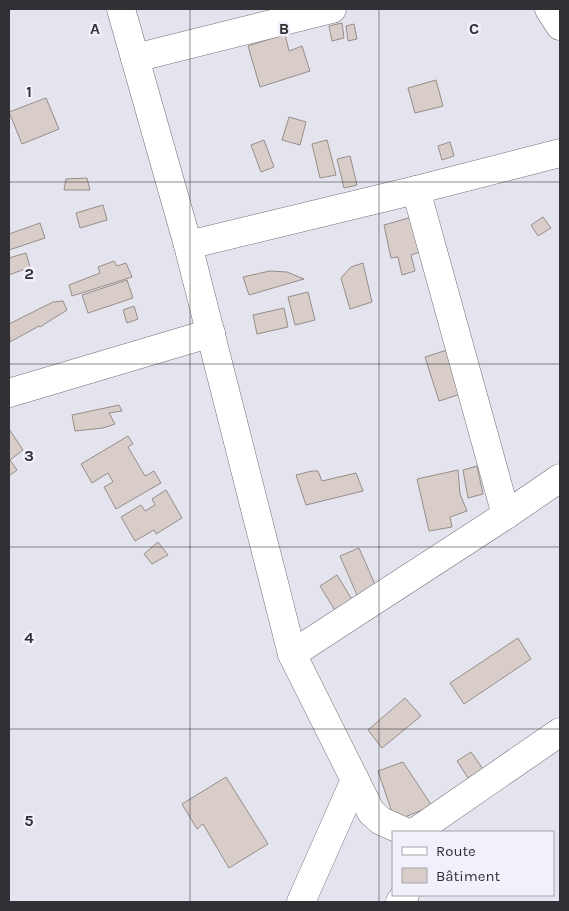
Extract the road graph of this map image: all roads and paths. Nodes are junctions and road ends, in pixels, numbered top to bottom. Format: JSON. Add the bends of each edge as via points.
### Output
{"nodes":[{"id":1,"x":121,"y":9,"type":"edge"},
{"id":2,"x":332,"y":9,"type":"edge"},
{"id":3,"x":549,"y":9,"type":"edge"},
{"id":4,"x":560,"y":26,"type":"edge"},
{"id":5,"x":135,"y":58,"type":"junction"},
{"id":6,"x":560,"y":153,"type":"edge"},
{"id":7,"x":416,"y":190,"type":"junction"},
{"id":8,"x":188,"y":244,"type":"junction"},
{"id":9,"x":211,"y":333,"type":"junction"},
{"id":10,"x":9,"y":393,"type":"edge"},
{"id":11,"x":560,"y":478,"type":"edge"},
{"id":12,"x":506,"y":516,"type":"junction"},
{"id":13,"x":292,"y":654,"type":"junction"},
{"id":14,"x":560,"y":732,"type":"edge"},
{"id":15,"x":355,"y":780,"type":"junction"},
{"id":16,"x":404,"y":831,"type":"edge"},
{"id":17,"x":416,"y":831,"type":"edge"},
{"id":18,"x":303,"y":901,"type":"edge"}],
"edges":[{"from":1,"to":5,"type":"street"},
{"from":2,"to":5,"type":"street"},
{"from":3,"to":4,"type":"street"},
{"from":5,"to":8,"type":"street"},
{"from":6,"to":7,"type":"street"},
{"from":7,"to":8,"type":"street"},
{"from":7,"to":12,"type":"street"},
{"from":8,"to":9,"type":"street"},
{"from":9,"to":10,"type":"street"},
{"from":9,"to":13,"type":"street"},
{"from":11,"to":12,"type":"street"},
{"from":12,"to":13,"type":"street"},
{"from":13,"to":15,"type":"street"},
{"from":14,"to":17,"type":"street"},
{"from":15,"to":16,"type":"street","via":[[371,812],[381,821]]},
{"from":15,"to":18,"type":"street"}]}
